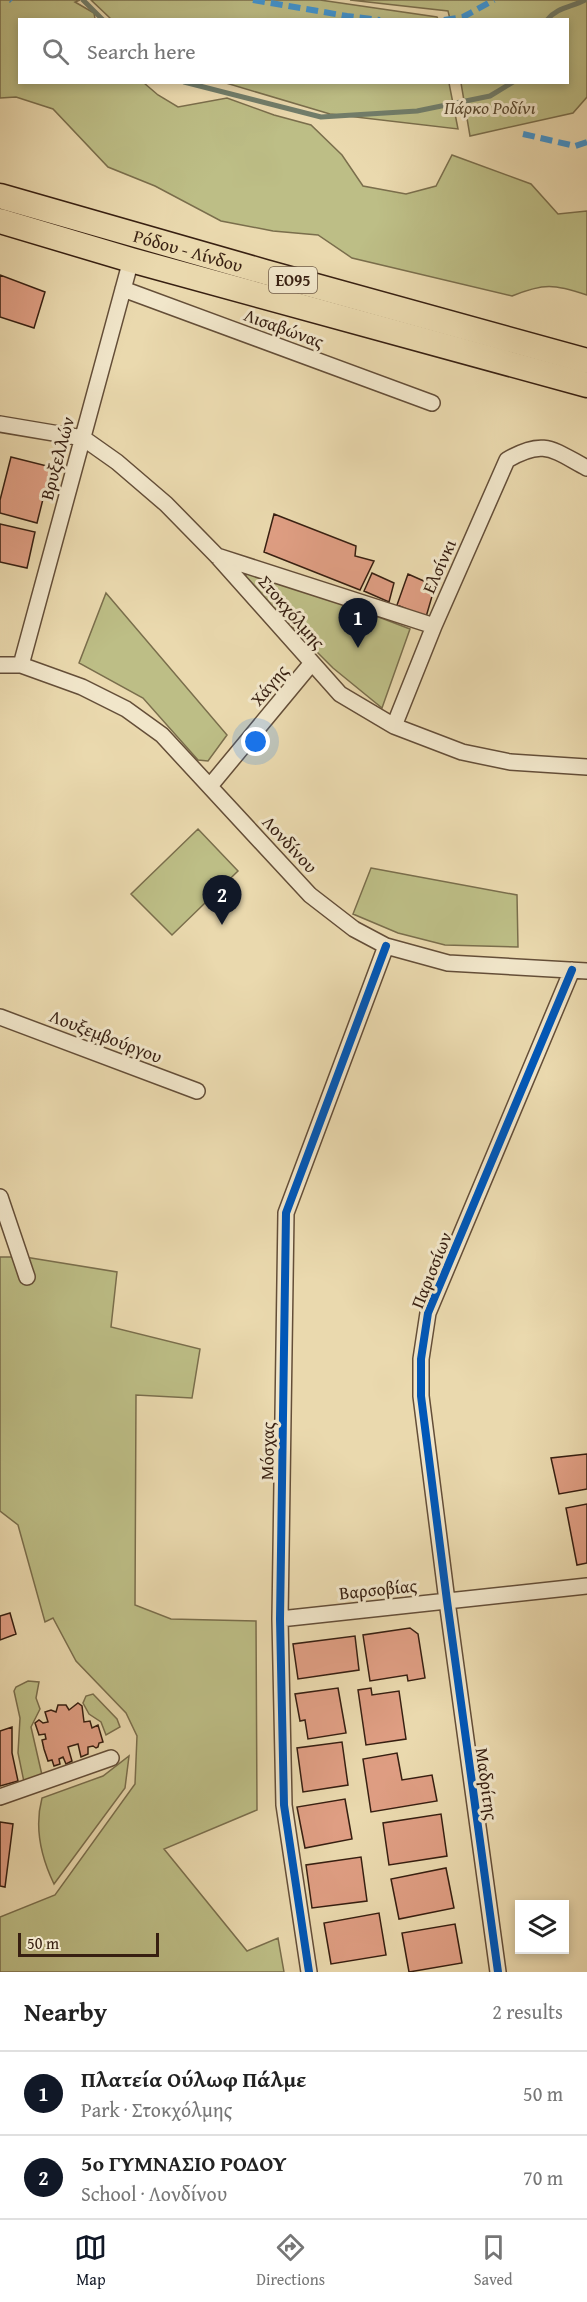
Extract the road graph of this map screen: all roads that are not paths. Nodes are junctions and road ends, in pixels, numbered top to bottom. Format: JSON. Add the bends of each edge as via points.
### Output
{"nodes":[{"id":1,"x":0,"y":196,"type":"edge"},
{"id":2,"x":0,"y":221,"type":"edge"},
{"id":3,"x":131,"y":260,"type":"junction"},
{"id":4,"x":123,"y":289,"type":"junction"},
{"id":5,"x":587,"y":361,"type":"edge"},
{"id":6,"x":587,"y":385,"type":"edge"},
{"id":7,"x":432,"y":403,"type":"dead end"},
{"id":8,"x":0,"y":424,"type":"edge"},
{"id":9,"x":83,"y":438,"type":"junction"},
{"id":10,"x":587,"y":468,"type":"edge"},
{"id":11,"x":217,"y":556,"type":"junction"},
{"id":12,"x":434,"y":626,"type":"junction"},
{"id":13,"x":311,"y":664,"type":"junction"},
{"id":14,"x":0,"y":665,"type":"edge"},
{"id":15,"x":21,"y":665,"type":"junction"},
{"id":16,"x":393,"y":726,"type":"junction"},
{"id":17,"x":587,"y":767,"type":"edge"},
{"id":18,"x":210,"y":786,"type":"junction"},
{"id":19,"x":386,"y":946,"type":"junction"},
{"id":20,"x":579,"y":970,"type":"edge"},
{"id":21,"x":0,"y":1017,"type":"edge"},
{"id":22,"x":198,"y":1091,"type":"dead end"},
{"id":23,"x":0,"y":1197,"type":"edge"},
{"id":24,"x":27,"y":1277,"type":"dead end"},
{"id":25,"x":587,"y":1586,"type":"edge"},
{"id":26,"x":447,"y":1601,"type":"junction"},
{"id":27,"x":280,"y":1619,"type":"junction"},
{"id":28,"x":111,"y":1758,"type":"dead end"},
{"id":29,"x":0,"y":1797,"type":"edge"},
{"id":30,"x":309,"y":1972,"type":"edge"},
{"id":31,"x":498,"y":1972,"type":"edge"}],
"edges":[{"from":1,"to":5,"type":"main road","name":"Ρόδου - Λίνδου","number":"ΕΟ95"},
{"from":2,"to":3,"type":"main road","name":"Ρόδου - Λίνδου","number":"ΕΟ95"},
{"from":3,"to":4,"type":"street","name":"Βρυξελλών"},
{"from":3,"to":6,"type":"main road","name":"Ρόδου - Λίνδου","number":"ΕΟ95"},
{"from":4,"to":7,"type":"street","name":"Λισαβώνας"},
{"from":4,"to":9,"type":"street","name":"Βρυξελλών"},
{"from":8,"to":9,"type":"street","name":"Στοκχόλμης"},
{"from":9,"to":11,"type":"street","name":"Στοκχόλμης","via":[[166,504]]},
{"from":9,"to":15,"type":"street","name":"Βρυξελλών"},
{"from":10,"to":12,"type":"street","name":"Ελσίνκι","via":[[545,447],[524,450],[507,460]]},
{"from":11,"to":12,"type":"street"},
{"from":11,"to":13,"type":"street","name":"Στοκχόλμης"},
{"from":12,"to":16,"type":"street","name":"Ελσίνκι"},
{"from":13,"to":16,"type":"street","name":"Στοκχόλμης","via":[[340,694]]},
{"from":13,"to":18,"type":"street","name":"Χάγης"},
{"from":14,"to":15,"type":"street","name":"Λονδίνου"},
{"from":15,"to":18,"type":"street","name":"Λονδίνου","via":[[82,687],[126,709],[162,735]]},
{"from":16,"to":17,"type":"street","name":"Στοκχόλμης","via":[[462,752],[510,762]]},
{"from":18,"to":19,"type":"street","name":"Λονδίνου","via":[[310,895],[354,929]]},
{"from":19,"to":20,"type":"street","name":"Λονδίνου","via":[[448,963]]},
{"from":19,"to":27,"type":"street","name":"Μόσχας","via":[[286,1213]]},
{"from":20,"to":26,"type":"street","name":"Παρισσίων","via":[[428,1313],[421,1359],[421,1396]]},
{"from":21,"to":22,"type":"street","name":"Λουξεμβούργου"},
{"from":23,"to":24,"type":"street"},
{"from":25,"to":26,"type":"street","name":"Βαρσοβίας"},
{"from":26,"to":27,"type":"street","name":"Βαρσοβίας"},
{"from":26,"to":31,"type":"street","name":"Μαδρίτης"},
{"from":27,"to":30,"type":"street","name":"Μόσχας","via":[[284,1805]]},
{"from":28,"to":29,"type":"street"}]}
